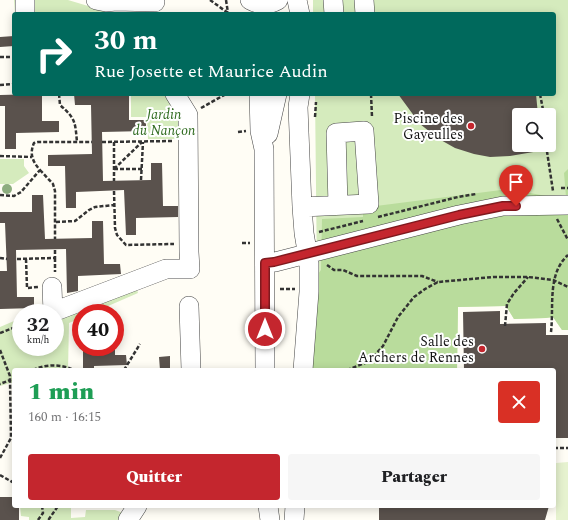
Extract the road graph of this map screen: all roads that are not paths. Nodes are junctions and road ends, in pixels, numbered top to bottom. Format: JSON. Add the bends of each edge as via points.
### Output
{"nodes":[{"id":1,"x":25,"y":0,"type":"edge"},
{"id":2,"x":279,"y":0,"type":"edge"},
{"id":3,"x":297,"y":0,"type":"edge"},
{"id":4,"x":333,"y":0,"type":"edge"},
{"id":5,"x":364,"y":0,"type":"edge"},
{"id":6,"x":155,"y":2,"type":"dead end"},
{"id":7,"x":110,"y":5,"type":"edge"},
{"id":8,"x":252,"y":5,"type":"edge"},
{"id":9,"x":25,"y":12,"type":"edge"},
{"id":10,"x":279,"y":12,"type":"edge"},
{"id":11,"x":300,"y":12,"type":"edge"},
{"id":12,"x":334,"y":12,"type":"edge"},
{"id":13,"x":365,"y":12,"type":"edge"},
{"id":14,"x":176,"y":96,"type":"edge"},
{"id":15,"x":259,"y":96,"type":"edge"},
{"id":16,"x":277,"y":96,"type":"edge"},
{"id":17,"x":300,"y":96,"type":"edge"},
{"id":18,"x":264,"y":149,"type":"junction"},
{"id":19,"x":338,"y":205,"type":"junction"},
{"id":20,"x":302,"y":207,"type":"junction"},
{"id":21,"x":560,"y":209,"type":"edge"},
{"id":22,"x":308,"y":253,"type":"junction"},
{"id":23,"x":265,"y":263,"type":"junction"},
{"id":24,"x":52,"y":287,"type":"dead end"},
{"id":25,"x":190,"y":306,"type":"dead end"},
{"id":26,"x":191,"y":368,"type":"edge"},
{"id":27,"x":265,"y":368,"type":"edge"},
{"id":28,"x":303,"y":368,"type":"edge"},
{"id":29,"x":136,"y":508,"type":"edge"},
{"id":30,"x":265,"y":508,"type":"edge"},
{"id":31,"x":268,"y":508,"type":"edge"},
{"id":32,"x":295,"y":508,"type":"edge"},
{"id":33,"x":128,"y":520,"type":"edge"},
{"id":34,"x":263,"y":520,"type":"edge"},
{"id":35,"x":270,"y":520,"type":"edge"},
{"id":36,"x":294,"y":520,"type":"edge"}],
"edges":[{"from":1,"to":9,"type":"street"},
{"from":2,"to":8,"type":"street"},
{"from":2,"to":10,"type":"street"},
{"from":3,"to":11,"type":"street"},
{"from":4,"to":12,"type":"street"},
{"from":5,"to":13,"type":"street"},
{"from":6,"to":7,"type":"street"},
{"from":14,"to":24,"type":"street","via":[[188,115],[190,268],[166,269],[53,312]]},
{"from":15,"to":18,"type":"street","via":[[260,131]]},
{"from":16,"to":18,"type":"street"},
{"from":17,"to":20,"type":"street"},
{"from":18,"to":23,"type":"street"},
{"from":19,"to":19,"type":"street","via":[[369,204],[364,131],[336,133]]},
{"from":19,"to":20,"type":"street"},
{"from":20,"to":22,"type":"street"},
{"from":21,"to":22,"type":"street","via":[[503,206]]},
{"from":22,"to":23,"type":"street"},
{"from":22,"to":28,"type":"street","via":[[309,288]]},
{"from":23,"to":27,"type":"street"},
{"from":25,"to":26,"type":"street"},
{"from":29,"to":33,"type":"street"},
{"from":30,"to":34,"type":"street"},
{"from":31,"to":35,"type":"street"},
{"from":32,"to":36,"type":"street"}]}
